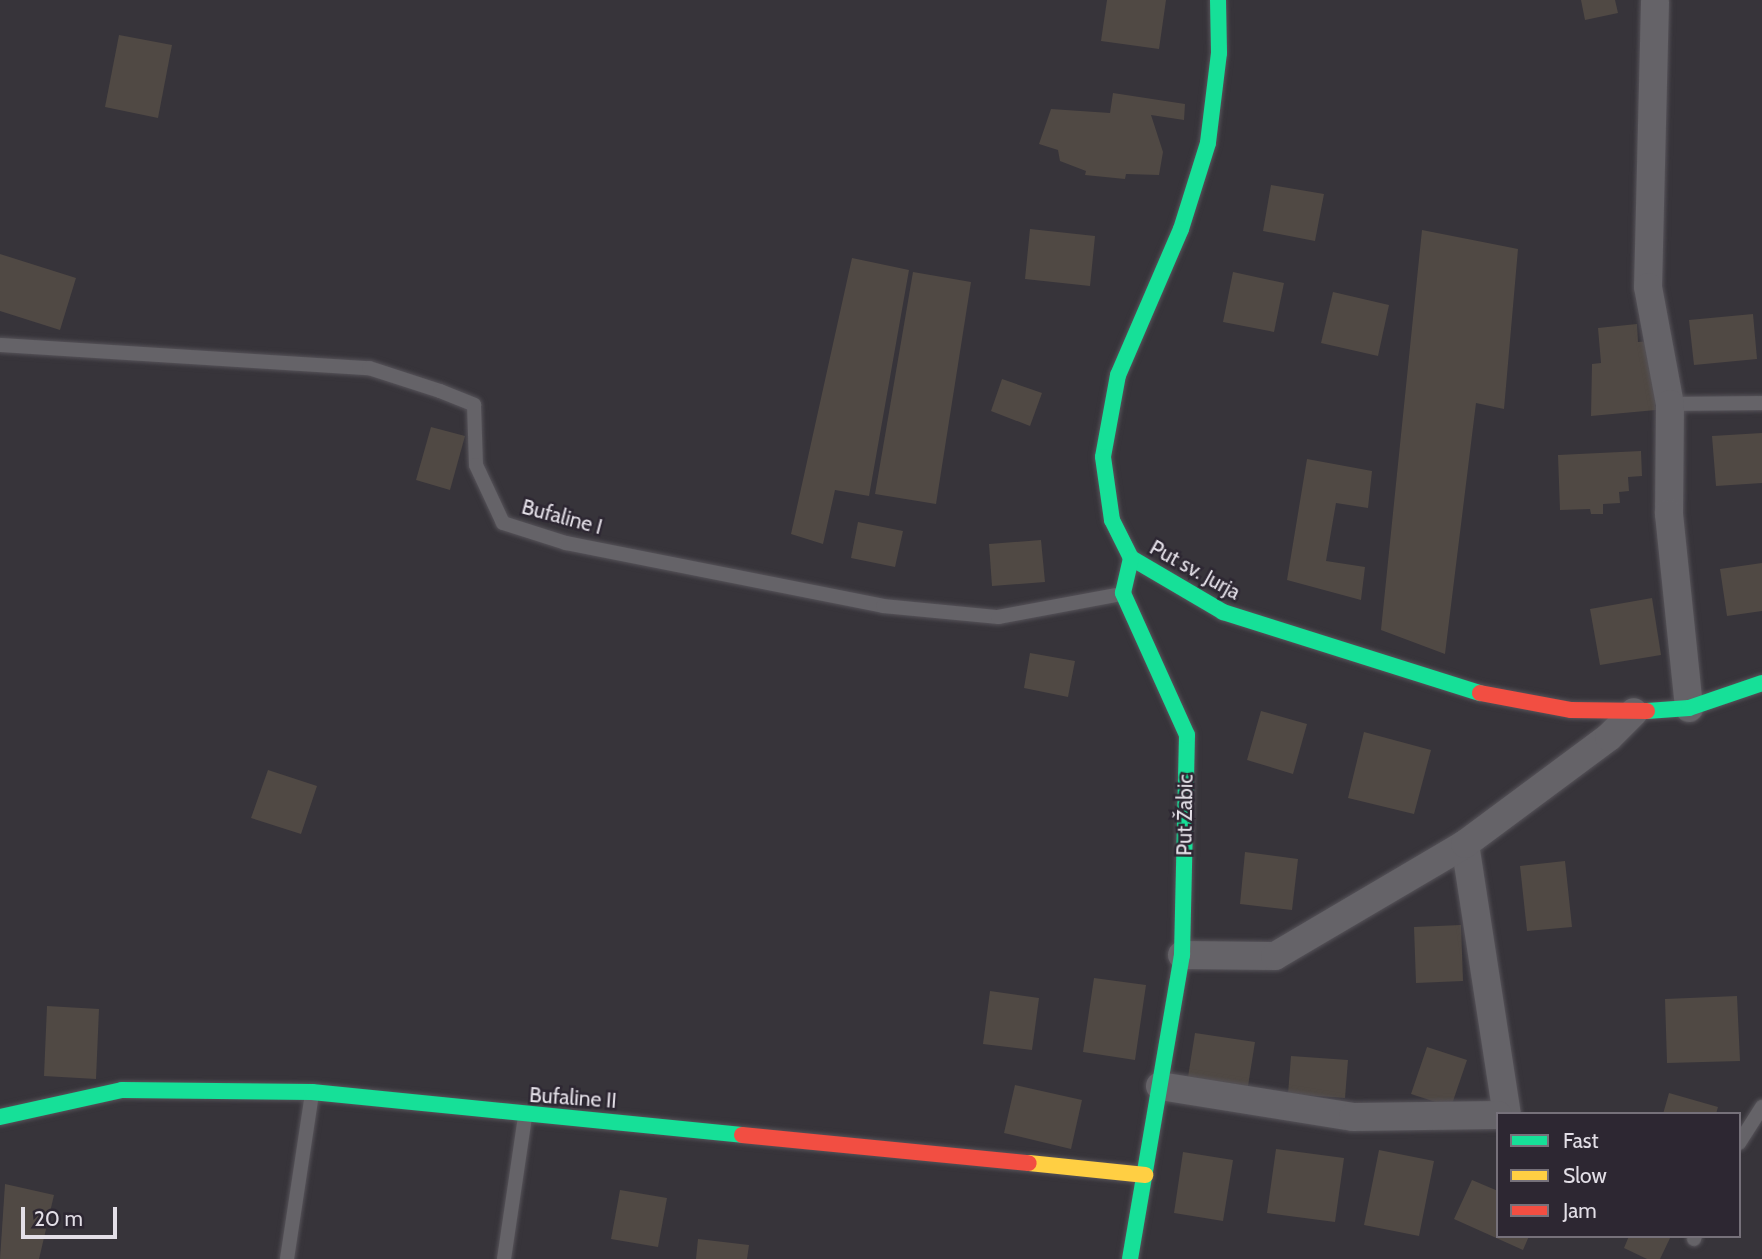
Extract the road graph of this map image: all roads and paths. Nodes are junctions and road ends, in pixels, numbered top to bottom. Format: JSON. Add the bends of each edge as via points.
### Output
{"nodes":[{"id":1,"x":1218,"y":0,"type":"edge"},
{"id":2,"x":1655,"y":2,"type":"dead end"},
{"id":3,"x":0,"y":345,"type":"edge"},
{"id":4,"x":1762,"y":403,"type":"edge"},
{"id":5,"x":1670,"y":404,"type":"junction"},
{"id":6,"x":1131,"y":558,"type":"junction"},
{"id":7,"x":1123,"y":593,"type":"junction"},
{"id":8,"x":1762,"y":683,"type":"edge"},
{"id":9,"x":1689,"y":708,"type":"junction"},
{"id":10,"x":1634,"y":712,"type":"junction"},
{"id":11,"x":1465,"y":844,"type":"junction"},
{"id":12,"x":1182,"y":955,"type":"junction"},
{"id":13,"x":1160,"y":1086,"type":"junction"},
{"id":14,"x":312,"y":1092,"type":"junction"},
{"id":15,"x":1762,"y":1107,"type":"edge"},
{"id":16,"x":1507,"y":1112,"type":"edge"},
{"id":17,"x":1496,"y":1115,"type":"edge"},
{"id":18,"x":526,"y":1116,"type":"junction"},
{"id":19,"x":0,"y":1117,"type":"edge"},
{"id":20,"x":1741,"y":1140,"type":"edge"},
{"id":21,"x":1145,"y":1175,"type":"junction"},
{"id":22,"x":287,"y":1259,"type":"edge"},
{"id":23,"x":504,"y":1259,"type":"edge"},
{"id":24,"x":1130,"y":1259,"type":"edge"}],
"edges":[{"from":1,"to":6,"type":"street","name":"Put sv. Jurja","via":[[1219,53],[1208,143],[1181,229],[1118,375],[1104,457],[1112,520]]},
{"from":2,"to":5,"type":"street","via":[[1647,287]]},
{"from":3,"to":7,"type":"lane","name":"Bufaline I","via":[[369,368],[440,391],[474,405],[476,465],[503,523],[566,543],[883,606],[998,617]]},
{"from":4,"to":5,"type":"lane"},
{"from":5,"to":9,"type":"street","via":[[1668,514]]},
{"from":6,"to":7,"type":"street"},
{"from":6,"to":10,"type":"street","name":"Put sv. Jurja","via":[[1223,612],[1491,697],[1571,710]]},
{"from":7,"to":12,"type":"street","name":"Put Žabic","via":[[1187,735]]},
{"from":8,"to":9,"type":"street","name":"Put sv. Jurja"},
{"from":9,"to":10,"type":"street","name":"Put sv. Jurja"},
{"from":10,"to":11,"type":"street","via":[[1609,737]]},
{"from":11,"to":12,"type":"street","via":[[1275,956]]},
{"from":11,"to":16,"type":"street"},
{"from":12,"to":13,"type":"street","name":"Put Žabic"},
{"from":13,"to":17,"type":"street","via":[[1353,1117]]},
{"from":13,"to":21,"type":"street","name":"Put Žabic"},
{"from":14,"to":18,"type":"street","name":"Bufaline II"},
{"from":14,"to":19,"type":"street","name":"Bufaline II","via":[[122,1090]]},
{"from":14,"to":22,"type":"lane"},
{"from":15,"to":20,"type":"lane"},
{"from":18,"to":21,"type":"street","name":"Bufaline II"},
{"from":18,"to":23,"type":"lane"},
{"from":21,"to":24,"type":"street","name":"Put Žabic"}]}
